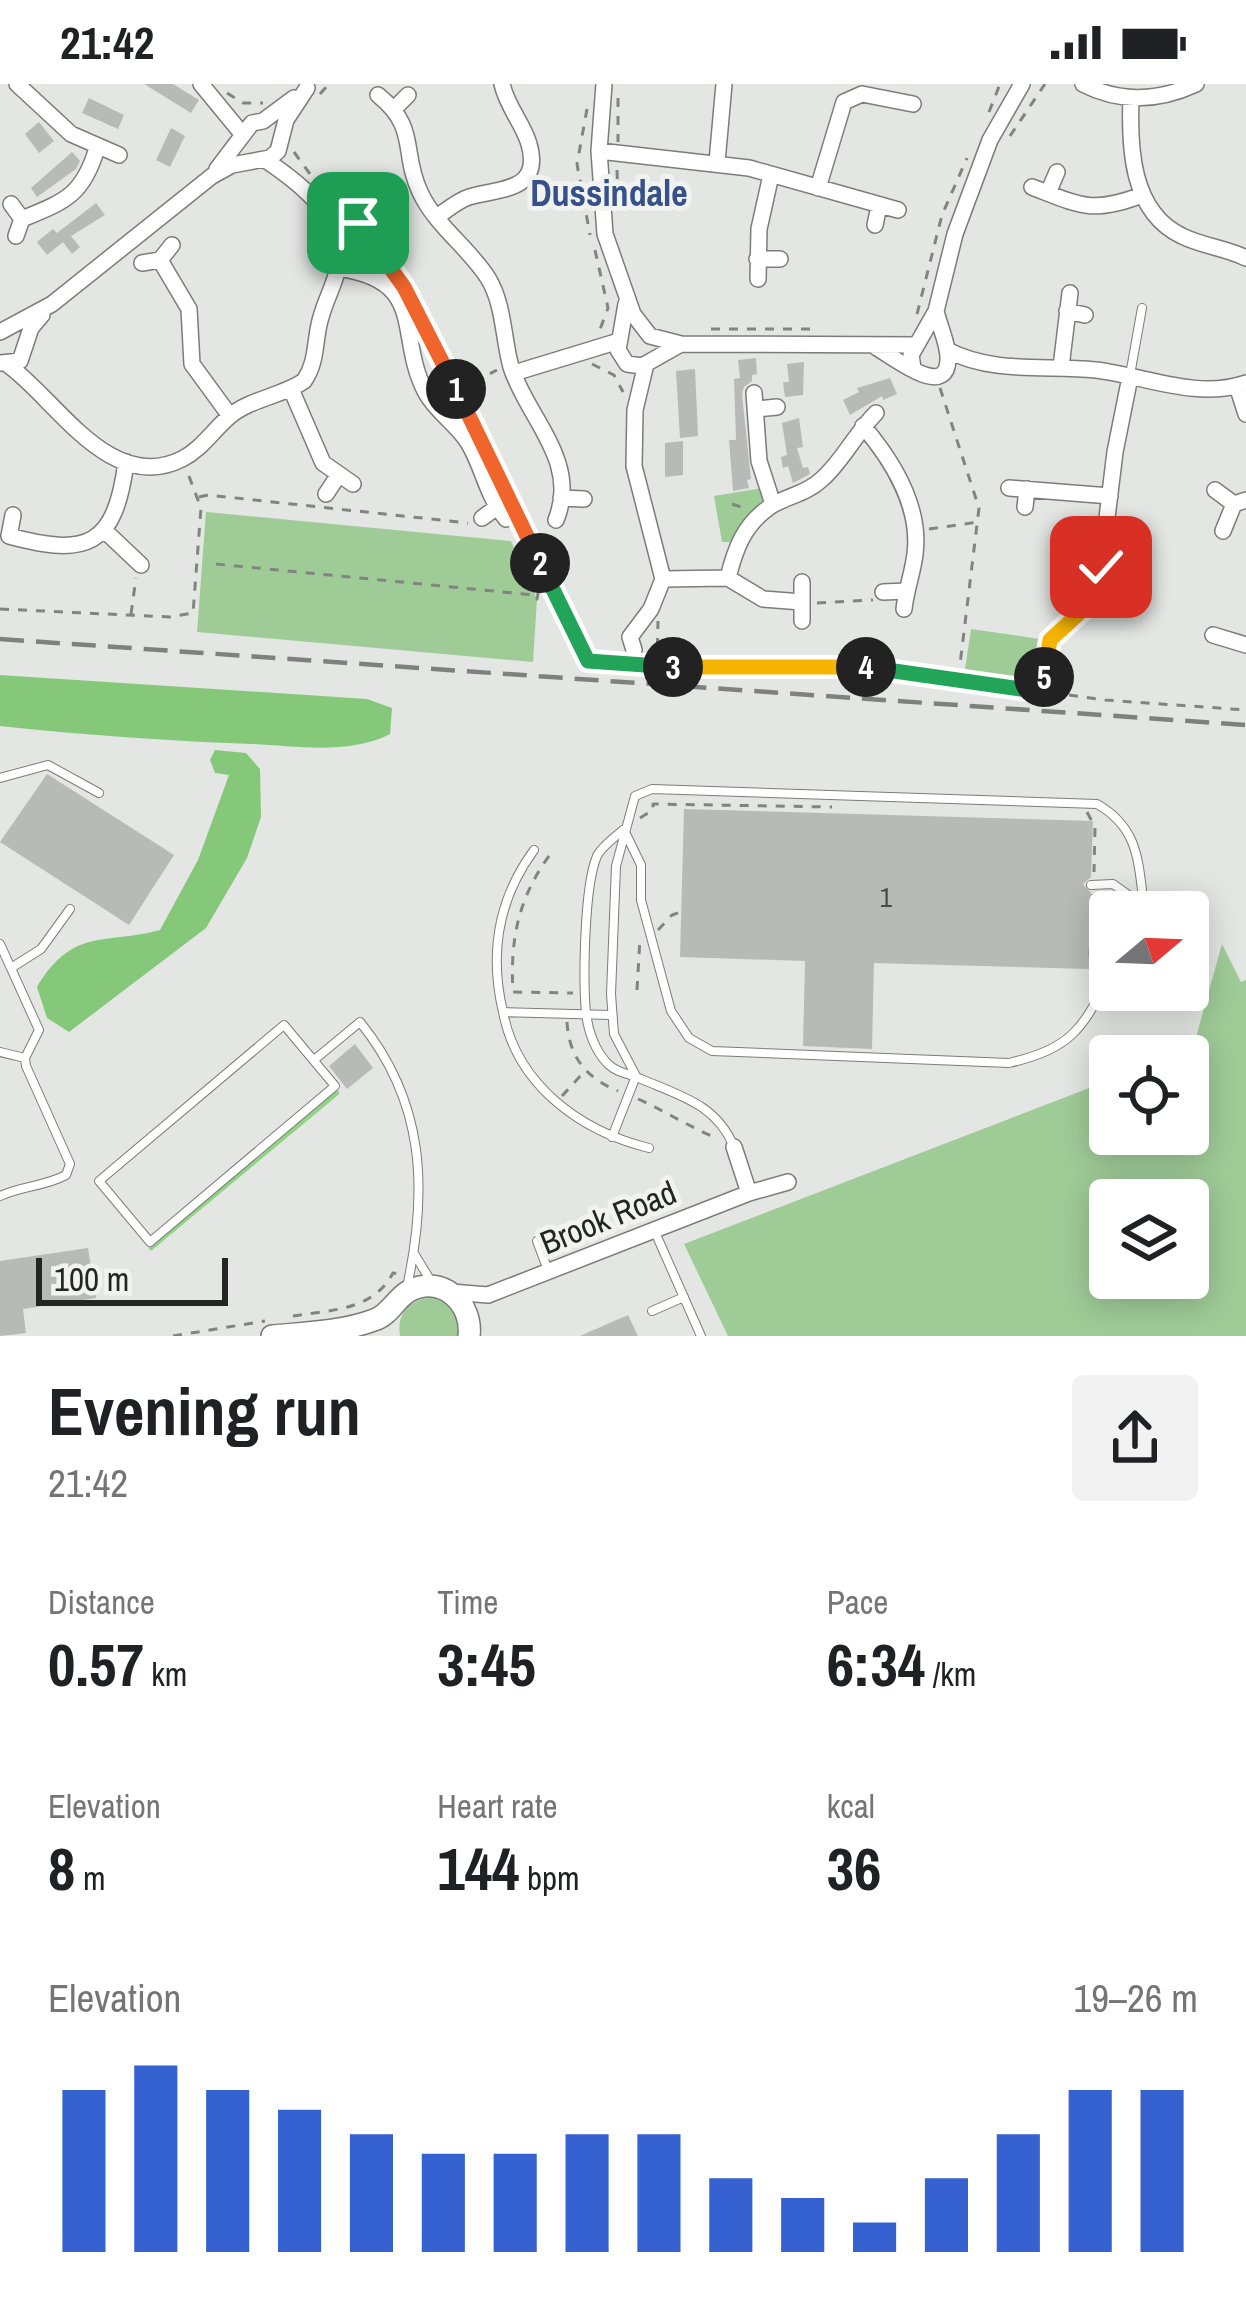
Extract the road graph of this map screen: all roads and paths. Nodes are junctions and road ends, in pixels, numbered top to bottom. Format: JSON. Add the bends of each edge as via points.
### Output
{"nodes":[{"id":1,"x":16,"y":84,"type":"edge"},
{"id":2,"x":201,"y":84,"type":"edge"},
{"id":3,"x":328,"y":84,"type":"edge"},
{"id":4,"x":502,"y":84,"type":"edge"},
{"id":5,"x":604,"y":84,"type":"edge"},
{"id":6,"x":724,"y":84,"type":"edge"},
{"id":7,"x":1022,"y":84,"type":"edge"},
{"id":8,"x":1045,"y":84,"type":"edge"},
{"id":9,"x":1083,"y":84,"type":"edge"},
{"id":10,"x":1196,"y":84,"type":"edge"},
{"id":11,"x":311,"y":90,"type":"edge"},
{"id":12,"x":850,"y":90,"type":"edge"},
{"id":13,"x":217,"y":92,"type":"edge"},
{"id":14,"x":378,"y":95,"type":"dead end"},
{"id":15,"x":408,"y":95,"type":"dead end"},
{"id":16,"x":1132,"y":98,"type":"junction"},
{"id":17,"x":268,"y":102,"type":"dead end"},
{"id":18,"x":913,"y":104,"type":"dead end"},
{"id":19,"x":394,"y":109,"type":"junction"},
{"id":20,"x":261,"y":121,"type":"junction"},
{"id":21,"x":243,"y":138,"type":"junction"},
{"id":22,"x":285,"y":145,"type":"junction"},
{"id":23,"x":1002,"y":147,"type":"dead end"},
{"id":24,"x":97,"y":148,"type":"junction"},
{"id":25,"x":599,"y":151,"type":"junction"},
{"id":26,"x":119,"y":155,"type":"dead end"},
{"id":27,"x":262,"y":159,"type":"junction"},
{"id":28,"x":717,"y":162,"type":"junction"},
{"id":29,"x":1057,"y":172,"type":"dead end"},
{"id":30,"x":772,"y":175,"type":"junction"},
{"id":31,"x":212,"y":176,"type":"junction"},
{"id":32,"x":293,"y":176,"type":"junction"},
{"id":33,"x":818,"y":188,"type":"junction"},
{"id":34,"x":1142,"y":195,"type":"junction"},
{"id":35,"x":11,"y":204,"type":"dead end"},
{"id":36,"x":879,"y":206,"type":"junction"},
{"id":37,"x":898,"y":210,"type":"dead end"},
{"id":38,"x":437,"y":218,"type":"junction"},
{"id":39,"x":22,"y":219,"type":"junction"},
{"id":40,"x":875,"y":225,"type":"dead end"},
{"id":41,"x":16,"y":236,"type":"dead end"},
{"id":42,"x":172,"y":245,"type":"dead end"},
{"id":43,"x":780,"y":259,"type":"dead end"},
{"id":44,"x":1246,"y":259,"type":"edge"},
{"id":45,"x":160,"y":260,"type":"junction"},
{"id":46,"x":757,"y":260,"type":"junction"},
{"id":47,"x":142,"y":263,"type":"dead end"},
{"id":48,"x":338,"y":268,"type":"junction"},
{"id":49,"x":758,"y":279,"type":"dead end"},
{"id":50,"x":404,"y":287,"type":"dead end"},
{"id":51,"x":1070,"y":293,"type":"dead end"},
{"id":52,"x":52,"y":304,"type":"junction"},
{"id":53,"x":626,"y":304,"type":"junction"},
{"id":54,"x":1142,"y":308,"type":"dead end"},
{"id":55,"x":936,"y":311,"type":"junction"},
{"id":56,"x":1067,"y":311,"type":"junction"},
{"id":57,"x":1085,"y":315,"type":"dead end"},
{"id":58,"x":420,"y":318,"type":"dead end"},
{"id":59,"x":4,"y":329,"type":"edge"},
{"id":60,"x":648,"y":334,"type":"junction"},
{"id":61,"x":620,"y":340,"type":"junction"},
{"id":62,"x":681,"y":344,"type":"junction"},
{"id":63,"x":918,"y":344,"type":"junction"},
{"id":64,"x":875,"y":347,"type":"junction"},
{"id":65,"x":945,"y":348,"type":"junction"},
{"id":66,"x":26,"y":350,"type":"junction"},
{"id":67,"x":580,"y":353,"type":"junction"},
{"id":68,"x":648,"y":362,"type":"junction"},
{"id":69,"x":625,"y":363,"type":"junction"},
{"id":70,"x":3,"y":364,"type":"edge"},
{"id":71,"x":976,"y":364,"type":"junction"},
{"id":72,"x":1061,"y":367,"type":"junction"},
{"id":73,"x":913,"y":368,"type":"junction"},
{"id":74,"x":509,"y":370,"type":"junction"},
{"id":75,"x":1130,"y":377,"type":"junction"},
{"id":76,"x":943,"y":380,"type":"junction"},
{"id":77,"x":32,"y":383,"type":"junction"},
{"id":78,"x":1241,"y":384,"type":"edge"},
{"id":79,"x":638,"y":387,"type":"junction"},
{"id":80,"x":291,"y":389,"type":"junction"},
{"id":81,"x":929,"y":389,"type":"dead end"},
{"id":82,"x":456,"y":390,"type":"junction"},
{"id":83,"x":777,"y":407,"type":"dead end"},
{"id":84,"x":634,"y":410,"type":"junction"},
{"id":85,"x":1246,"y":414,"type":"edge"},
{"id":86,"x":230,"y":416,"type":"junction"},
{"id":87,"x":480,"y":440,"type":"dead end"},
{"id":88,"x":126,"y":462,"type":"junction"},
{"id":89,"x":1215,"y":490,"type":"dead end"},
{"id":90,"x":326,"y":494,"type":"dead end"},
{"id":91,"x":1109,"y":496,"type":"junction"},
{"id":92,"x":197,"y":497,"type":"dead end"},
{"id":93,"x":561,"y":498,"type":"junction"},
{"id":94,"x":584,"y":499,"type":"dead end"},
{"id":95,"x":1240,"y":502,"type":"edge"},
{"id":96,"x":773,"y":504,"type":"junction"},
{"id":97,"x":1025,"y":507,"type":"dead end"},
{"id":98,"x":13,"y":515,"type":"dead end"},
{"id":99,"x":509,"y":520,"type":"junction"},
{"id":100,"x":556,"y":520,"type":"dead end"},
{"id":101,"x":481,"y":522,"type":"joint"},
{"id":102,"x":978,"y":522,"type":"junction"},
{"id":103,"x":915,"y":529,"type":"junction"},
{"id":104,"x":104,"y":530,"type":"junction"},
{"id":105,"x":1223,"y":531,"type":"dead end"},
{"id":106,"x":9,"y":536,"type":"junction"},
{"id":107,"x":3,"y":553,"type":"edge"},
{"id":108,"x":216,"y":564,"type":"dead end"},
{"id":109,"x":138,"y":573,"type":"joint"},
{"id":110,"x":728,"y":578,"type":"junction"},
{"id":111,"x":663,"y":579,"type":"junction"},
{"id":112,"x":802,"y":582,"type":"dead end"},
{"id":113,"x":883,"y":592,"type":"joint"},
{"id":114,"x":802,"y":602,"type":"junction"},
{"id":115,"x":651,"y":609,"type":"junction"},
{"id":116,"x":131,"y":614,"type":"dead end"},
{"id":117,"x":1075,"y":618,"type":"joint"},
{"id":118,"x":802,"y":621,"type":"dead end"},
{"id":119,"x":1213,"y":635,"type":"dead end"},
{"id":120,"x":627,"y":641,"type":"dead end"},
{"id":121,"x":1246,"y":645,"type":"edge"},
{"id":122,"x":657,"y":666,"type":"junction"},
{"id":123,"x":958,"y":681,"type":"junction"},
{"id":124,"x":1042,"y":692,"type":"junction"},
{"id":125,"x":1246,"y":710,"type":"edge"},
{"id":126,"x":0,"y":778,"type":"edge"},
{"id":127,"x":100,"y":793,"type":"dead end"},
{"id":128,"x":836,"y":807,"type":"dead end"},
{"id":129,"x":1086,"y":811,"type":"dead end"},
{"id":130,"x":624,"y":829,"type":"junction"},
{"id":131,"x":533,"y":850,"type":"dead end"},
{"id":132,"x":549,"y":856,"type":"dead end"},
{"id":133,"x":1092,"y":884,"type":"junction"},
{"id":134,"x":1092,"y":891,"type":"edge"},
{"id":135,"x":1121,"y":891,"type":"edge"},
{"id":136,"x":1139,"y":891,"type":"edge"},
{"id":137,"x":70,"y":909,"type":"dead end"},
{"id":138,"x":0,"y":944,"type":"edge"},
{"id":139,"x":11,"y":968,"type":"junction"},
{"id":140,"x":586,"y":993,"type":"junction"},
{"id":141,"x":1092,"y":1011,"type":"edge"},
{"id":142,"x":503,"y":1012,"type":"junction"},
{"id":143,"x":586,"y":1015,"type":"junction"},
{"id":144,"x":611,"y":1016,"type":"junction"},
{"id":145,"x":0,"y":1052,"type":"edge"},
{"id":146,"x":25,"y":1058,"type":"junction"},
{"id":147,"x":314,"y":1060,"type":"junction"},
{"id":148,"x":585,"y":1070,"type":"dead end"},
{"id":149,"x":636,"y":1076,"type":"junction"},
{"id":150,"x":556,"y":1102,"type":"junction"},
{"id":151,"x":612,"y":1138,"type":"junction"},
{"id":152,"x":734,"y":1147,"type":"joint"},
{"id":153,"x":649,"y":1148,"type":"dead end"},
{"id":154,"x":788,"y":1181,"type":"dead end"},
{"id":155,"x":749,"y":1193,"type":"junction"},
{"id":156,"x":0,"y":1196,"type":"edge"},
{"id":157,"x":654,"y":1230,"type":"junction"},
{"id":158,"x":537,"y":1241,"type":"dead end"},
{"id":159,"x":415,"y":1254,"type":"junction"},
{"id":160,"x":550,"y":1274,"type":"junction"},
{"id":161,"x":443,"y":1289,"type":"junction"},
{"id":162,"x":402,"y":1293,"type":"junction"},
{"id":163,"x":488,"y":1295,"type":"junction"},
{"id":164,"x":684,"y":1297,"type":"junction"},
{"id":165,"x":652,"y":1310,"type":"dead end"},
{"id":166,"x":288,"y":1317,"type":"dead end"},
{"id":167,"x":268,"y":1328,"type":"edge"},
{"id":168,"x":470,"y":1329,"type":"edge"},
{"id":169,"x":324,"y":1330,"type":"junction"},
{"id":170,"x":172,"y":1336,"type":"edge"},
{"id":171,"x":360,"y":1336,"type":"edge"},
{"id":172,"x":388,"y":1336,"type":"edge"},
{"id":173,"x":701,"y":1336,"type":"edge"}],
"edges":[{"from":1,"to":24,"type":"street"},
{"from":2,"to":13,"type":"street"},
{"from":3,"to":11,"type":"path"},
{"from":4,"to":38,"type":"street","via":[[530,147],[526,176],[513,189],[466,198]]},
{"from":5,"to":25,"type":"street"},
{"from":6,"to":28,"type":"street"},
{"from":7,"to":55,"type":"street","via":[[983,159]]},
{"from":8,"to":23,"type":"path"},
{"from":9,"to":16,"type":"street"},
{"from":10,"to":16,"type":"street"},
{"from":11,"to":20,"type":"street"},
{"from":11,"to":22,"type":"street","via":[[286,120]]},
{"from":12,"to":18,"type":"street"},
{"from":12,"to":33,"type":"street"},
{"from":13,"to":17,"type":"path"},
{"from":13,"to":20,"type":"street","via":[[237,113]]},
{"from":13,"to":21,"type":"street"},
{"from":14,"to":19,"type":"street"},
{"from":15,"to":19,"type":"street"},
{"from":16,"to":34,"type":"street"},
{"from":19,"to":38,"type":"street","via":[[410,140],[417,187]]},
{"from":20,"to":21,"type":"street"},
{"from":20,"to":22,"type":"street","via":[[279,130]]},
{"from":21,"to":27,"type":"street"},
{"from":21,"to":31,"type":"street"},
{"from":22,"to":27,"type":"street"},
{"from":22,"to":32,"type":"street"},
{"from":22,"to":50,"type":"path"},
{"from":24,"to":26,"type":"street"},
{"from":24,"to":39,"type":"street","via":[[72,196]]},
{"from":25,"to":28,"type":"street"},
{"from":25,"to":53,"type":"street","via":[[604,234]]},
{"from":27,"to":31,"type":"street"},
{"from":27,"to":32,"type":"street"},
{"from":28,"to":30,"type":"street"},
{"from":29,"to":34,"type":"street","via":[[1040,190],[1083,208]]},
{"from":30,"to":33,"type":"street"},
{"from":30,"to":46,"type":"street"},
{"from":31,"to":52,"type":"street"},
{"from":32,"to":48,"type":"street","via":[[332,227]]},
{"from":33,"to":36,"type":"street"},
{"from":34,"to":44,"type":"street","via":[[1179,236]]},
{"from":35,"to":39,"type":"street"},
{"from":36,"to":37,"type":"street"},
{"from":36,"to":40,"type":"street"},
{"from":38,"to":74,"type":"street","via":[[491,283]]},
{"from":39,"to":41,"type":"street"},
{"from":42,"to":45,"type":"street"},
{"from":43,"to":46,"type":"street"},
{"from":45,"to":47,"type":"street"},
{"from":45,"to":86,"type":"street","via":[[188,309],[192,364]]},
{"from":46,"to":49,"type":"street"},
{"from":48,"to":80,"type":"street","via":[[312,369]]},
{"from":48,"to":99,"type":"street","via":[[378,278],[401,301],[424,390],[472,449],[483,484]]},
{"from":51,"to":56,"type":"street"},
{"from":52,"to":59,"type":"street"},
{"from":52,"to":66,"type":"street","via":[[31,328]]},
{"from":53,"to":60,"type":"street"},
{"from":53,"to":61,"type":"street"},
{"from":54,"to":75,"type":"lane"},
{"from":55,"to":63,"type":"street"},
{"from":55,"to":65,"type":"street"},
{"from":56,"to":57,"type":"street"},
{"from":56,"to":72,"type":"street"},
{"from":58,"to":82,"type":"path"},
{"from":59,"to":66,"type":"street","via":[[19,332]]},
{"from":60,"to":61,"type":"street","via":[[632,330]]},
{"from":60,"to":62,"type":"street"},
{"from":60,"to":68,"type":"street"},
{"from":61,"to":67,"type":"street"},
{"from":61,"to":69,"type":"street"},
{"from":62,"to":64,"type":"street"},
{"from":62,"to":68,"type":"street"},
{"from":63,"to":64,"type":"street"},
{"from":63,"to":65,"type":"street","via":[[934,340]]},
{"from":63,"to":73,"type":"street"},
{"from":64,"to":73,"type":"street"},
{"from":65,"to":71,"type":"street"},
{"from":65,"to":76,"type":"street"},
{"from":66,"to":70,"type":"street","via":[[20,361]]},
{"from":66,"to":77,"type":"street"},
{"from":67,"to":69,"type":"street"},
{"from":67,"to":74,"type":"street"},
{"from":67,"to":84,"type":"path","via":[[582,363],[614,375],[625,410]]},
{"from":68,"to":69,"type":"street"},
{"from":68,"to":79,"type":"street"},
{"from":69,"to":79,"type":"street"},
{"from":70,"to":77,"type":"street"},
{"from":71,"to":72,"type":"street"},
{"from":71,"to":76,"type":"street"},
{"from":72,"to":75,"type":"street"},
{"from":73,"to":76,"type":"street"},
{"from":74,"to":82,"type":"path"},
{"from":74,"to":93,"type":"street","via":[[557,457]]},
{"from":75,"to":78,"type":"street","via":[[1195,389]]},
{"from":75,"to":91,"type":"street"},
{"from":76,"to":81,"type":"path"},
{"from":76,"to":102,"type":"path"},
{"from":77,"to":88,"type":"street","via":[[89,444]]},
{"from":78,"to":85,"type":"street"},
{"from":79,"to":84,"type":"street"},
{"from":80,"to":86,"type":"street"},
{"from":80,"to":90,"type":"street","via":[[323,463],[345,480]]},
{"from":82,"to":87,"type":"path"},
{"from":83,"to":96,"type":"street","via":[[755,401],[759,461]]},
{"from":84,"to":111,"type":"street","via":[[635,479]]},
{"from":86,"to":88,"type":"street","via":[[176,462]]},
{"from":88,"to":104,"type":"street"},
{"from":89,"to":95,"type":"street"},
{"from":91,"to":97,"type":"street","via":[[1018,489]]},
{"from":91,"to":117,"type":"street","via":[[1094,595]]},
{"from":92,"to":101,"type":"path"},
{"from":93,"to":94,"type":"street"},
{"from":93,"to":100,"type":"street"},
{"from":95,"to":105,"type":"street"},
{"from":96,"to":103,"type":"street","via":[[827,476],[869,420]]},
{"from":96,"to":110,"type":"street","via":[[741,537]]},
{"from":98,"to":106,"type":"street"},
{"from":99,"to":101,"type":"street"},
{"from":99,"to":108,"type":"path","via":[[540,584],[537,598]]},
{"from":99,"to":122,"type":"path","via":[[588,661]]},
{"from":102,"to":103,"type":"path"},
{"from":102,"to":123,"type":"path"},
{"from":103,"to":113,"type":"street","via":[[905,600]]},
{"from":104,"to":106,"type":"street","via":[[68,547]]},
{"from":104,"to":109,"type":"street"},
{"from":106,"to":107,"type":"street"},
{"from":109,"to":116,"type":"path"},
{"from":110,"to":111,"type":"street"},
{"from":110,"to":114,"type":"street","via":[[763,599]]},
{"from":111,"to":115,"type":"street"},
{"from":112,"to":114,"type":"street"},
{"from":113,"to":114,"type":"path","via":[[878,600]]},
{"from":114,"to":118,"type":"street"},
{"from":115,"to":120,"type":"street"},
{"from":115,"to":122,"type":"path","via":[[658,618]]},
{"from":117,"to":124,"type":"path","via":[[1048,645]]},
{"from":119,"to":121,"type":"street"},
{"from":122,"to":123,"type":"path","via":[[856,666]]},
{"from":123,"to":124,"type":"path"},
{"from":124,"to":125,"type":"path"},
{"from":126,"to":127,"type":"lane","via":[[48,765]]},
{"from":128,"to":130,"type":"path","via":[[653,804]]},
{"from":129,"to":133,"type":"path","via":[[1095,827]]},
{"from":130,"to":136,"type":"lane","via":[[635,796],[652,789],[1097,804],[1132,838]]},
{"from":130,"to":140,"type":"lane","via":[[597,854]]},
{"from":130,"to":141,"type":"lane","via":[[641,865],[641,900],[671,1011],[689,1038],[712,1051],[1010,1063],[1069,1042]]},
{"from":130,"to":144,"type":"lane"},
{"from":131,"to":142,"type":"lane","via":[[500,916],[495,970]]},
{"from":132,"to":140,"type":"path","via":[[515,926],[513,992]]},
{"from":133,"to":134,"type":"path"},
{"from":133,"to":135,"type":"lane"},
{"from":137,"to":139,"type":"lane","via":[[41,949]]},
{"from":138,"to":139,"type":"lane"},
{"from":139,"to":146,"type":"lane","via":[[39,1030]]},
{"from":140,"to":143,"type":"lane"},
{"from":142,"to":143,"type":"lane"},
{"from":142,"to":150,"type":"lane","via":[[519,1057]]},
{"from":143,"to":144,"type":"lane"},
{"from":143,"to":149,"type":"lane","via":[[604,1060]]},
{"from":144,"to":149,"type":"lane"},
{"from":145,"to":146,"type":"lane"},
{"from":146,"to":156,"type":"lane","via":[[70,1170]]},
{"from":147,"to":147,"type":"lane","via":[[335,1086],[150,1242],[99,1181],[284,1025]]},
{"from":147,"to":159,"type":"lane","via":[[360,1022],[388,1059],[419,1156]]},
{"from":148,"to":150,"type":"path"},
{"from":149,"to":151,"type":"lane"},
{"from":149,"to":152,"type":"lane","via":[[707,1109]]},
{"from":150,"to":151,"type":"lane"},
{"from":151,"to":153,"type":"lane"},
{"from":152,"to":155,"type":"street"},
{"from":154,"to":155,"type":"street","name":"Brook Road"},
{"from":155,"to":157,"type":"street","name":"Brook Road"},
{"from":157,"to":160,"type":"street","name":"Brook Road"},
{"from":157,"to":164,"type":"lane"},
{"from":158,"to":160,"type":"lane"},
{"from":159,"to":161,"type":"lane"},
{"from":159,"to":162,"type":"lane"},
{"from":160,"to":163,"type":"street","name":"Brook Road"},
{"from":161,"to":162,"type":"street"},
{"from":161,"to":163,"type":"street","name":"Brook Road"},
{"from":161,"to":168,"type":"street","via":[[464,1305]]},
{"from":162,"to":166,"type":"path","via":[[393,1274],[357,1305]]},
{"from":162,"to":169,"type":"street","via":[[371,1321]]},
{"from":162,"to":172,"type":"street"},
{"from":163,"to":168,"type":"street"},
{"from":164,"to":165,"type":"lane"},
{"from":164,"to":173,"type":"lane"},
{"from":167,"to":169,"type":"street"},
{"from":167,"to":170,"type":"path"},
{"from":169,"to":171,"type":"street"}]}
